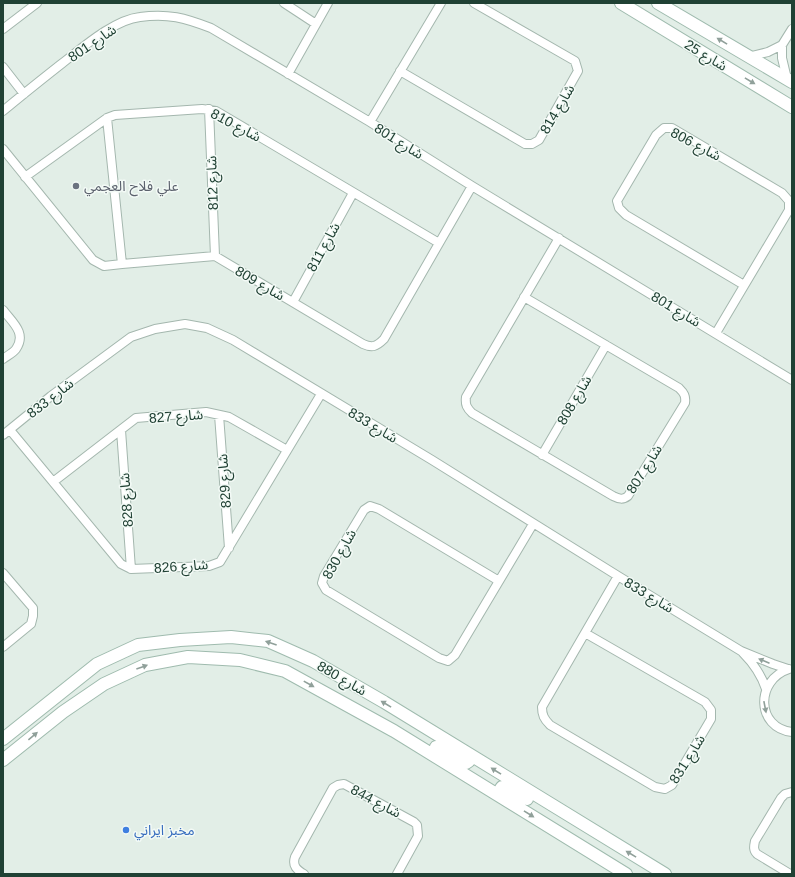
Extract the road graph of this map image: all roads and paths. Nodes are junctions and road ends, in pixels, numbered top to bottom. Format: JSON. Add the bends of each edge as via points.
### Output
{"nodes":[{"id":1,"x":37,"y":3,"type":"edge"},
{"id":2,"x":284,"y":3,"type":"edge"},
{"id":3,"x":328,"y":3,"type":"edge"},
{"id":4,"x":441,"y":3,"type":"edge"},
{"id":5,"x":474,"y":3,"type":"edge"},
{"id":6,"x":621,"y":3,"type":"edge"},
{"id":7,"x":658,"y":3,"type":"edge"},
{"id":8,"x":671,"y":11,"type":"junction"},
{"id":9,"x":316,"y":24,"type":"junction"},
{"id":10,"x":660,"y":27,"type":"junction"},
{"id":11,"x":792,"y":28,"type":"edge"},
{"id":12,"x":3,"y":29,"type":"edge"},
{"id":13,"x":782,"y":46,"type":"junction"},
{"id":14,"x":748,"y":57,"type":"junction"},
{"id":15,"x":3,"y":67,"type":"edge"},
{"id":16,"x":400,"y":71,"type":"junction"},
{"id":17,"x":288,"y":74,"type":"junction"},
{"id":18,"x":789,"y":81,"type":"edge"},
{"id":19,"x":24,"y":94,"type":"junction"},
{"id":20,"x":792,"y":107,"type":"edge"},
{"id":21,"x":209,"y":109,"type":"junction"},
{"id":22,"x":3,"y":111,"type":"edge"},
{"id":23,"x":107,"y":118,"type":"junction"},
{"id":24,"x":370,"y":122,"type":"junction"},
{"id":25,"x":3,"y":149,"type":"edge"},
{"id":26,"x":25,"y":176,"type":"junction"},
{"id":27,"x":472,"y":186,"type":"junction"},
{"id":28,"x":353,"y":193,"type":"junction"},
{"id":29,"x":559,"y":238,"type":"junction"},
{"id":30,"x":439,"y":243,"type":"junction"},
{"id":31,"x":215,"y":256,"type":"junction"},
{"id":32,"x":122,"y":264,"type":"junction"},
{"id":33,"x":744,"y":285,"type":"junction"},
{"id":34,"x":524,"y":297,"type":"junction"},
{"id":35,"x":293,"y":302,"type":"junction"},
{"id":36,"x":3,"y":310,"type":"edge"},
{"id":37,"x":716,"y":333,"type":"junction"},
{"id":38,"x":606,"y":345,"type":"junction"},
{"id":39,"x":3,"y":359,"type":"edge"},
{"id":40,"x":792,"y":380,"type":"edge"},
{"id":41,"x":321,"y":394,"type":"junction"},
{"id":42,"x":219,"y":415,"type":"junction"},
{"id":43,"x":121,"y":430,"type":"junction"},
{"id":44,"x":6,"y":432,"type":"edge"},
{"id":45,"x":287,"y":450,"type":"junction"},
{"id":46,"x":542,"y":455,"type":"junction"},
{"id":47,"x":53,"y":482,"type":"junction"},
{"id":48,"x":533,"y":524,"type":"junction"},
{"id":49,"x":228,"y":548,"type":"junction"},
{"id":50,"x":131,"y":569,"type":"junction"},
{"id":51,"x":3,"y":573,"type":"edge"},
{"id":52,"x":618,"y":576,"type":"junction"},
{"id":53,"x":499,"y":581,"type":"junction"},
{"id":54,"x":585,"y":633,"type":"junction"},
{"id":55,"x":3,"y":647,"type":"edge"},
{"id":56,"x":741,"y":651,"type":"junction"},
{"id":57,"x":790,"y":669,"type":"edge"},
{"id":58,"x":766,"y":690,"type":"junction"},
{"id":59,"x":394,"y":731,"type":"junction"},
{"id":60,"x":792,"y":732,"type":"edge"},
{"id":61,"x":3,"y":739,"type":"edge"},
{"id":62,"x":469,"y":755,"type":"junction"},
{"id":63,"x":3,"y":760,"type":"edge"},
{"id":64,"x":792,"y":792,"type":"edge"},
{"id":65,"x":500,"y":796,"type":"junction"},
{"id":66,"x":589,"y":829,"type":"junction"},
{"id":67,"x":304,"y":874,"type":"edge"},
{"id":68,"x":397,"y":874,"type":"edge"},
{"id":69,"x":626,"y":874,"type":"edge"},
{"id":70,"x":665,"y":874,"type":"edge"},
{"id":71,"x":790,"y":874,"type":"edge"}],
"edges":[{"from":1,"to":12,"type":"street"},
{"from":2,"to":9,"type":"street"},
{"from":3,"to":9,"type":"street"},
{"from":4,"to":16,"type":"street"},
{"from":5,"to":16,"type":"street","name":"شارع 814","via":[[578,66],[578,71],[539,140],[526,144]]},
{"from":6,"to":10,"type":"street","name":"شارع 25"},
{"from":7,"to":8,"type":"street","name":"شارع 25"},
{"from":8,"to":10,"type":"street","via":[[663,15]]},
{"from":14,"to":8,"type":"street","name":"شارع 25","one_way":true},
{"from":9,"to":17,"type":"street"},
{"from":10,"to":20,"type":"street","name":"شارع 25","one_way":true},
{"from":11,"to":13,"type":"street"},
{"from":13,"to":14,"type":"street"},
{"from":13,"to":18,"type":"street","via":[[782,58]]},
{"from":14,"to":18,"type":"street","name":"شارع 25"},
{"from":15,"to":19,"type":"street"},
{"from":16,"to":24,"type":"street"},
{"from":17,"to":19,"type":"street","name":"شارع 801","via":[[211,28],[185,18],[146,16],[113,26]]},
{"from":17,"to":24,"type":"street","name":"شارع 801"},
{"from":19,"to":22,"type":"street","name":"شارع 801"},
{"from":21,"to":23,"type":"street","name":"شارع 810","via":[[115,115]]},
{"from":21,"to":28,"type":"street","name":"شارع 810"},
{"from":21,"to":31,"type":"street","name":"شارع 812"},
{"from":23,"to":26,"type":"street","name":"شارع 810"},
{"from":23,"to":32,"type":"street"},
{"from":24,"to":27,"type":"street","name":"شارع 801"},
{"from":25,"to":26,"type":"street"},
{"from":26,"to":32,"type":"street","via":[[93,260],[104,266]]},
{"from":27,"to":29,"type":"street","name":"شارع 801"},
{"from":27,"to":30,"type":"street","name":"شارع 809"},
{"from":28,"to":30,"type":"street","name":"شارع 810"},
{"from":28,"to":35,"type":"street","name":"شارع 811"},
{"from":29,"to":34,"type":"street","name":"شارع 807"},
{"from":29,"to":37,"type":"street","name":"شارع 801"},
{"from":30,"to":35,"type":"street","name":"شارع 809","via":[[384,339],[376,346],[363,344]]},
{"from":31,"to":32,"type":"street"},
{"from":31,"to":35,"type":"street","name":"شارع 809"},
{"from":33,"to":33,"type":"street","name":"شارع 806","via":[[789,210],[789,201],[782,193],[672,128],[664,128],[656,134],[617,201],[619,208],[626,215]]},
{"from":33,"to":37,"type":"street","name":"شارع 806"},
{"from":34,"to":38,"type":"street","name":"شارع 807"},
{"from":34,"to":46,"type":"street","name":"شارع 807","via":[[466,397],[465,404],[472,413]]},
{"from":36,"to":39,"type":"street","via":[[19,330],[16,349]]},
{"from":37,"to":40,"type":"street","name":"شارع 801"},
{"from":38,"to":46,"type":"street","name":"شارع 808"},
{"from":38,"to":46,"type":"street","name":"شارع 807","via":[[679,388],[686,398],[685,403],[624,499],[613,496]]},
{"from":41,"to":44,"type":"street","name":"شارع 833","via":[[233,340],[207,328],[185,324],[131,337]]},
{"from":41,"to":45,"type":"street","name":"شارع 826"},
{"from":41,"to":48,"type":"street","name":"شارع 833"},
{"from":42,"to":43,"type":"street","name":"شارع 827","via":[[206,412],[136,418]]},
{"from":42,"to":45,"type":"street","name":"شارع 827","via":[[229,417]]},
{"from":42,"to":49,"type":"street","name":"شارع 829"},
{"from":43,"to":47,"type":"street","name":"شارع 827"},
{"from":43,"to":50,"type":"street","name":"شارع 828"},
{"from":44,"to":47,"type":"street"},
{"from":45,"to":49,"type":"street","name":"شارع 826"},
{"from":47,"to":50,"type":"street","via":[[121,564]]},
{"from":48,"to":52,"type":"street","name":"شارع 833"},
{"from":48,"to":53,"type":"street","name":"شارع 830"},
{"from":49,"to":50,"type":"street","name":"شارع 826","via":[[220,562],[209,566]]},
{"from":51,"to":55,"type":"street","via":[[33,608],[33,616],[31,624]]},
{"from":52,"to":54,"type":"street","name":"شارع 831"},
{"from":52,"to":56,"type":"street","name":"شارع 833"},
{"from":53,"to":53,"type":"street","name":"شارع 830","via":[[455,655],[445,661],[326,590],[322,583],[364,510],[370,506]]},
{"from":54,"to":54,"type":"street","name":"شارع 831","via":[[542,707],[545,720],[655,787],[665,789],[672,785],[707,726],[711,719],[711,710],[705,702]]},
{"from":57,"to":56,"type":"street","name":"شارع 833","one_way":true},
{"from":56,"to":58,"type":"street","name":"شارع 833","via":[[756,668]]},
{"from":57,"to":58,"type":"street","via":[[778,673]]},
{"from":58,"to":60,"type":"street","one_way":true,"via":[[764,705],[770,719],[781,729]]},
{"from":59,"to":62,"type":"street","via":[[412,735],[466,763],[469,761]]},
{"from":63,"to":59,"type":"street","name":"شارع 880","one_way":true,"via":[[104,684],[145,665],[188,657],[240,660],[285,671]]},
{"from":59,"to":65,"type":"street","name":"شارع 880"},
{"from":62,"to":61,"type":"street","name":"شارع 880","one_way":true,"via":[[313,661],[268,641],[231,638],[138,645],[98,664]]},
{"from":66,"to":62,"type":"street","name":"شارع 880","one_way":true},
{"from":64,"to":71,"type":"street","via":[[784,794],[781,798],[754,846],[757,854]]},
{"from":65,"to":66,"type":"street","via":[[502,787],[506,787],[568,823]]},
{"from":65,"to":69,"type":"street","name":"شارع 880","one_way":true},
{"from":70,"to":66,"type":"street","name":"شارع 880","one_way":true},
{"from":67,"to":68,"type":"street","name":"شارع 844","via":[[295,868],[295,857],[333,788],[344,784],[417,825],[418,836]]}]}
